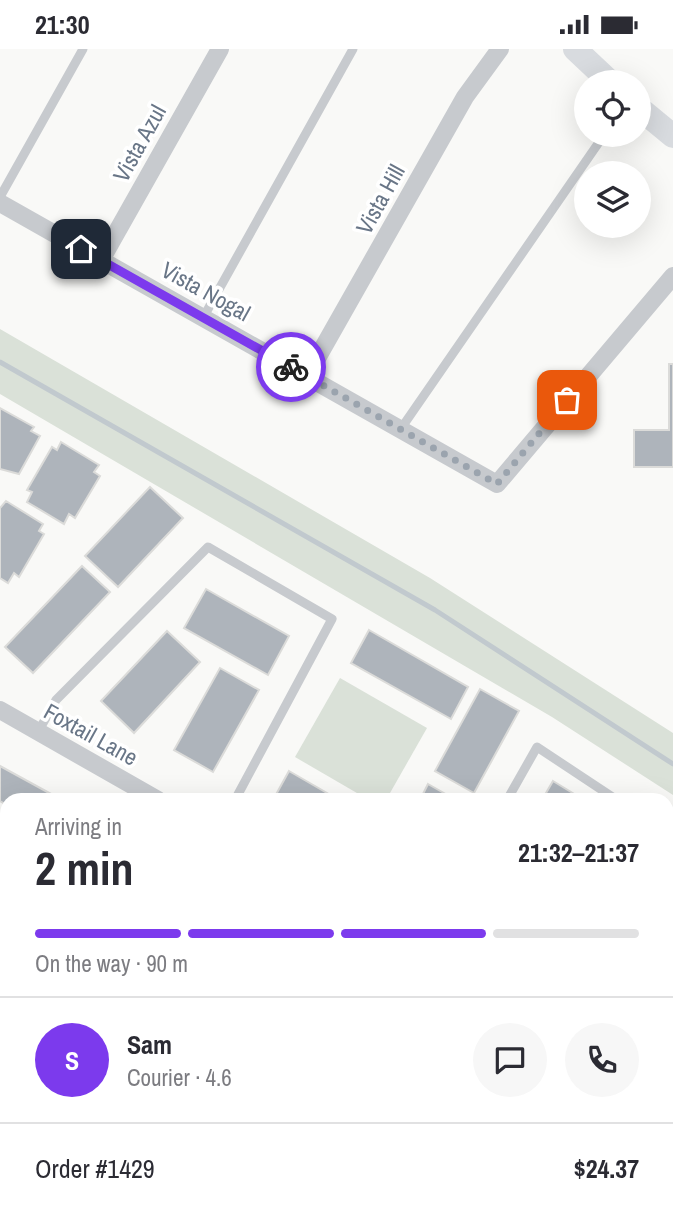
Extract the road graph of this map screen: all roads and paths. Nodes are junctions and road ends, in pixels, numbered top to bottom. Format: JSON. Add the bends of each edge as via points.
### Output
{"nodes":[{"id":1,"x":83,"y":49,"type":"edge"},
{"id":2,"x":220,"y":49,"type":"edge"},
{"id":3,"x":353,"y":49,"type":"edge"},
{"id":4,"x":500,"y":49,"type":"edge"},
{"id":5,"x":575,"y":49,"type":"edge"},
{"id":6,"x":597,"y":70,"type":"edge"},
{"id":7,"x":651,"y":118,"type":"edge"},
{"id":8,"x":673,"y":136,"type":"edge"},
{"id":9,"x":596,"y":147,"type":"edge"},
{"id":10,"x":0,"y":197,"type":"edge"},
{"id":11,"x":0,"y":203,"type":"edge"},
{"id":12,"x":101,"y":260,"type":"junction"},
{"id":13,"x":673,"y":276,"type":"edge"},
{"id":14,"x":203,"y":318,"type":"junction"},
{"id":15,"x":307,"y":376,"type":"junction"},
{"id":16,"x":400,"y":431,"type":"junction"},
{"id":17,"x":0,"y":710,"type":"edge"},
{"id":18,"x":38,"y":732,"type":"junction"},
{"id":19,"x":146,"y":793,"type":"edge"},
{"id":20,"x":239,"y":793,"type":"edge"},
{"id":21,"x":511,"y":793,"type":"edge"},
{"id":22,"x":606,"y":793,"type":"edge"}],
"edges":[{"from":1,"to":10,"type":"lane"},
{"from":2,"to":12,"type":"street","name":"Vista Azul"},
{"from":3,"to":14,"type":"lane"},
{"from":4,"to":15,"type":"street","name":"Vista Hill","via":[[465,97]]},
{"from":5,"to":6,"type":"street"},
{"from":7,"to":8,"type":"street"},
{"from":9,"to":16,"type":"lane"},
{"from":11,"to":12,"type":"street","name":"Vista Nogal"},
{"from":12,"to":14,"type":"street","name":"Vista Nogal"},
{"from":13,"to":16,"type":"street","name":"Vista Nogal","via":[[497,484]]},
{"from":14,"to":15,"type":"street","name":"Vista Nogal"},
{"from":15,"to":16,"type":"street","name":"Vista Nogal"},
{"from":17,"to":18,"type":"street","name":"Foxtail Lane"},
{"from":18,"to":19,"type":"street","name":"Foxtail Lane"},
{"from":18,"to":20,"type":"lane","via":[[56,700],[208,547],[332,619]]},
{"from":21,"to":22,"type":"lane","via":[[537,747]]}]}
